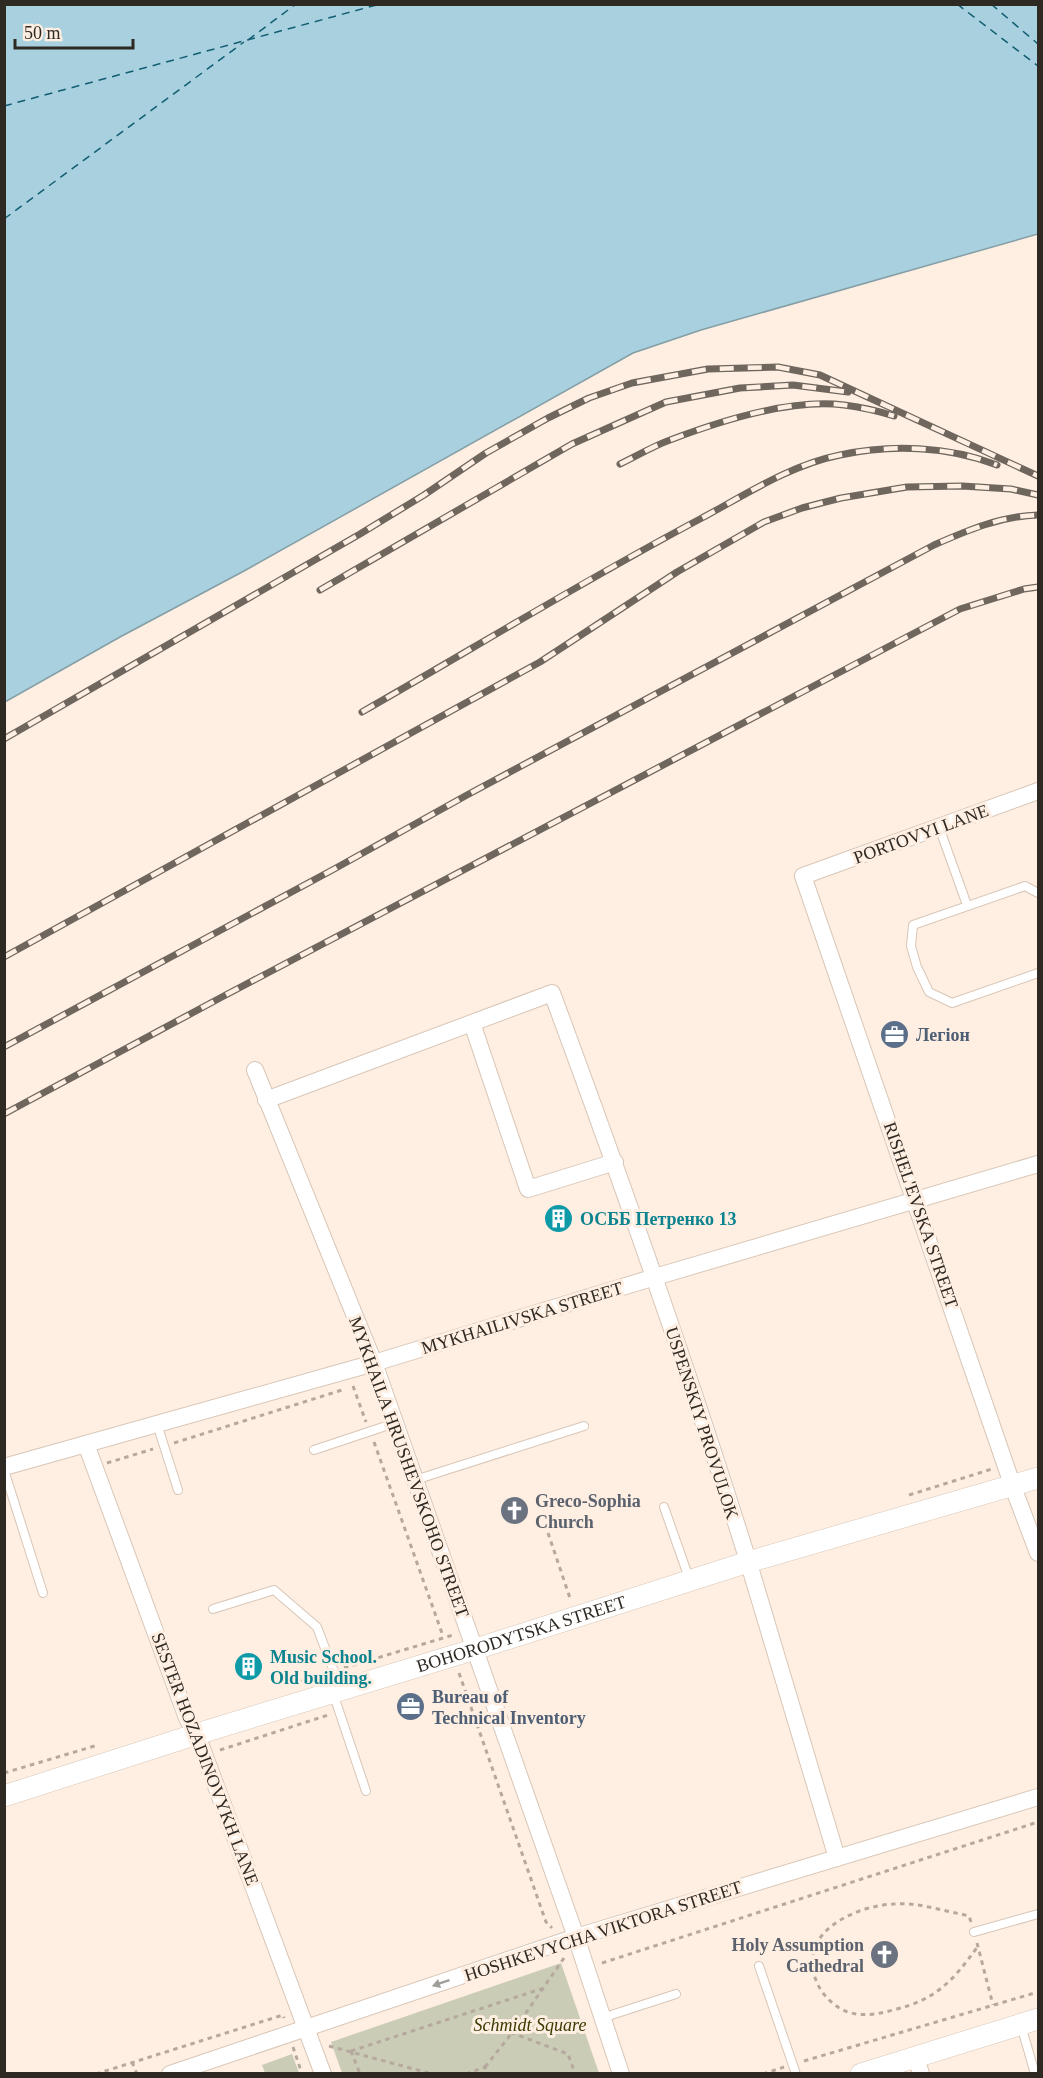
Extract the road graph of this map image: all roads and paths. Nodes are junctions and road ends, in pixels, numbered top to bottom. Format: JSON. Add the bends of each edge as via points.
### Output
{"nodes":[{"id":1,"x":1038,"y":791,"type":"edge"},
{"id":2,"x":939,"y":827,"type":"junction"},
{"id":3,"x":803,"y":876,"type":"joint"},
{"id":4,"x":1038,"y":893,"type":"edge"},
{"id":5,"x":967,"y":905,"type":"junction"},
{"id":6,"x":1038,"y":973,"type":"edge"},
{"id":7,"x":472,"y":1023,"type":"junction"},
{"id":8,"x":255,"y":1070,"type":"dead end"},
{"id":9,"x":267,"y":1100,"type":"junction"},
{"id":10,"x":615,"y":1162,"type":"junction"},
{"id":11,"x":1038,"y":1164,"type":"edge"},
{"id":12,"x":916,"y":1202,"type":"junction"},
{"id":13,"x":655,"y":1277,"type":"junction"},
{"id":14,"x":374,"y":1363,"type":"junction"},
{"id":15,"x":348,"y":1370,"type":"junction"},
{"id":16,"x":343,"y":1390,"type":"dead end"},
{"id":17,"x":395,"y":1423,"type":"junction"},
{"id":18,"x":157,"y":1424,"type":"junction"},
{"id":19,"x":584,"y":1426,"type":"dead end"},
{"id":20,"x":370,"y":1431,"type":"junction"},
{"id":21,"x":86,"y":1444,"type":"junction"},
{"id":22,"x":164,"y":1446,"type":"junction"},
{"id":23,"x":314,"y":1450,"type":"dead end"},
{"id":24,"x":94,"y":1467,"type":"junction"},
{"id":25,"x":4,"y":1469,"type":"edge"},
{"id":26,"x":1038,"y":1478,"type":"edge"},
{"id":27,"x":415,"y":1480,"type":"junction"},
{"id":28,"x":1014,"y":1487,"type":"junction"},
{"id":29,"x":178,"y":1490,"type":"dead end"},
{"id":30,"x":664,"y":1507,"type":"dead end"},
{"id":31,"x":548,"y":1533,"type":"dead end"},
{"id":32,"x":1038,"y":1553,"type":"edge"},
{"id":33,"x":748,"y":1562,"type":"junction"},
{"id":34,"x":690,"y":1581,"type":"junction"},
{"id":35,"x":43,"y":1593,"type":"dead end"},
{"id":36,"x":571,"y":1600,"type":"dead end"},
{"id":37,"x":213,"y":1609,"type":"dead end"},
{"id":38,"x":475,"y":1650,"type":"junction"},
{"id":39,"x":454,"y":1656,"type":"junction"},
{"id":40,"x":337,"y":1692,"type":"junction"},
{"id":41,"x":197,"y":1734,"type":"junction"},
{"id":42,"x":366,"y":1791,"type":"dead end"},
{"id":43,"x":4,"y":1796,"type":"edge"},
{"id":44,"x":1038,"y":1797,"type":"edge"},
{"id":45,"x":1038,"y":1822,"type":"edge"},
{"id":46,"x":837,"y":1858,"type":"junction"},
{"id":47,"x":1038,"y":1914,"type":"edge"},
{"id":48,"x":974,"y":1932,"type":"junction"},
{"id":49,"x":570,"y":1939,"type":"junction"},
{"id":50,"x":978,"y":1946,"type":"junction"},
{"id":51,"x":601,"y":1962,"type":"dead end"},
{"id":52,"x":561,"y":1963,"type":"dead end"},
{"id":53,"x":759,"y":1966,"type":"dead end"},
{"id":54,"x":544,"y":1988,"type":"junction"},
{"id":55,"x":1038,"y":1992,"type":"edge"},
{"id":56,"x":676,"y":1994,"type":"dead end"},
{"id":57,"x":993,"y":2005,"type":"junction"},
{"id":58,"x":603,"y":2018,"type":"junction"},
{"id":59,"x":1030,"y":2022,"type":"edge"},
{"id":60,"x":307,"y":2029,"type":"junction"},
{"id":61,"x":512,"y":2033,"type":"junction"},
{"id":62,"x":289,"y":2035,"type":"junction"},
{"id":63,"x":328,"y":2045,"type":"dead end"},
{"id":64,"x":351,"y":2051,"type":"junction"},
{"id":65,"x":132,"y":2062,"type":"junction"},
{"id":66,"x":918,"y":2065,"type":"edge"},
{"id":67,"x":485,"y":2067,"type":"junction"},
{"id":68,"x":794,"y":2069,"type":"edge"},
{"id":69,"x":96,"y":2073,"type":"edge"},
{"id":70,"x":137,"y":2073,"type":"edge"},
{"id":71,"x":170,"y":2073,"type":"edge"},
{"id":72,"x":302,"y":2073,"type":"edge"},
{"id":73,"x":323,"y":2073,"type":"edge"},
{"id":74,"x":360,"y":2073,"type":"edge"},
{"id":75,"x":432,"y":2073,"type":"edge"},
{"id":76,"x":466,"y":2073,"type":"edge"},
{"id":77,"x":487,"y":2073,"type":"edge"},
{"id":78,"x":575,"y":2073,"type":"edge"},
{"id":79,"x":621,"y":2073,"type":"edge"},
{"id":80,"x":763,"y":2073,"type":"edge"},
{"id":81,"x":861,"y":2073,"type":"edge"},
{"id":82,"x":1035,"y":2073,"type":"edge"}],
"edges":[{"from":1,"to":2,"type":"street","name":"PORTOVYI LANE"},
{"from":2,"to":3,"type":"street","name":"PORTOVYI LANE"},
{"from":2,"to":5,"type":"lane"},
{"from":3,"to":12,"type":"street","name":"RISHEL'EVSKA STREET"},
{"from":4,"to":5,"type":"lane","via":[[1025,886]]},
{"from":5,"to":6,"type":"lane","via":[[914,925],[911,946],[929,992],[952,1004]]},
{"from":7,"to":9,"type":"street"},
{"from":7,"to":10,"type":"street","name":"USPENSKIY PROVULOK","via":[[552,993]]},
{"from":7,"to":10,"type":"street","via":[[528,1189]]},
{"from":8,"to":9,"type":"street","name":"MYKHAILA HRUSHEVSKOHO STREET"},
{"from":9,"to":14,"type":"street","name":"MYKHAILA HRUSHEVSKOHO STREET"},
{"from":10,"to":13,"type":"street","name":"USPENSKIY PROVULOK"},
{"from":11,"to":12,"type":"street","name":"MYKHAILIVSKA STREET"},
{"from":12,"to":13,"type":"street","name":"MYKHAILIVSKA STREET"},
{"from":12,"to":28,"type":"street","name":"RISHEL'EVSKA STREET"},
{"from":13,"to":14,"type":"street","name":"MYKHAILIVSKA STREET"},
{"from":13,"to":33,"type":"street","name":"USPENSKIY PROVULOK"},
{"from":14,"to":15,"type":"street","name":"MYKHAILIVSKA STREET"},
{"from":14,"to":17,"type":"street","name":"MYKHAILA HRUSHEVSKOHO STREET"},
{"from":15,"to":18,"type":"street","name":"MYKHAILIVSKA STREET"},
{"from":15,"to":20,"type":"path"},
{"from":16,"to":22,"type":"path"},
{"from":17,"to":20,"type":"lane"},
{"from":17,"to":27,"type":"street","name":"MYKHAILA HRUSHEVSKOHO STREET"},
{"from":18,"to":21,"type":"street","name":"MYKHAILIVSKA STREET"},
{"from":18,"to":22,"type":"lane"},
{"from":19,"to":27,"type":"lane"},
{"from":20,"to":23,"type":"lane"},
{"from":20,"to":39,"type":"path","via":[[443,1636]]},
{"from":21,"to":24,"type":"street","name":"SESTER HOZADINOVYKH LANE"},
{"from":21,"to":25,"type":"street","name":"MYKHAILIVSKA STREET"},
{"from":22,"to":24,"type":"path"},
{"from":22,"to":29,"type":"lane"},
{"from":24,"to":41,"type":"street","name":"SESTER HOZADINOVYKH LANE","via":[[187,1718]]},
{"from":25,"to":35,"type":"lane"},
{"from":26,"to":28,"type":"street","name":"BOHORODYTSKA STREET"},
{"from":27,"to":38,"type":"street","name":"MYKHAILA HRUSHEVSKOHO STREET"},
{"from":28,"to":32,"type":"street","name":"RISHEL'EVSKA STREET"},
{"from":28,"to":33,"type":"street","name":"BOHORODYTSKA STREET"},
{"from":30,"to":34,"type":"lane"},
{"from":31,"to":36,"type":"path"},
{"from":33,"to":34,"type":"street","name":"BOHORODYTSKA STREET"},
{"from":33,"to":46,"type":"street","name":"USPENSKIY PROVULOK"},
{"from":34,"to":38,"type":"street","name":"BOHORODYTSKA STREET"},
{"from":37,"to":40,"type":"lane","via":[[274,1590],[317,1627]]},
{"from":38,"to":39,"type":"street","name":"BOHORODYTSKA STREET"},
{"from":38,"to":49,"type":"street","name":"MYKHAILA HRUSHEVSKOHO STREET"},
{"from":39,"to":40,"type":"street","name":"BOHORODYTSKA STREET"},
{"from":39,"to":49,"type":"path","via":[[546,1922]]},
{"from":40,"to":41,"type":"street","name":"BOHORODYTSKA STREET"},
{"from":40,"to":42,"type":"lane"},
{"from":41,"to":43,"type":"street","name":"BOHORODYTSKA STREET"},
{"from":41,"to":60,"type":"street","name":"SESTER HOZADINOVYKH LANE"},
{"from":44,"to":46,"type":"street","name":"HOSHKEVYCHA VIKTORA STREET"},
{"from":45,"to":51,"type":"path"},
{"from":46,"to":49,"type":"street","name":"HOSHKEVYCHA VIKTORA STREET"},
{"from":47,"to":48,"type":"lane"},
{"from":48,"to":50,"type":"path"},
{"from":48,"to":50,"type":"path","via":[[969,1916],[897,1903],[879,1905],[855,1912],[818,1941],[814,1976],[820,1990],[834,2005],[849,2012],[879,2014],[915,2005],[940,1991]]},
{"from":49,"to":58,"type":"street","name":"MYKHAILA HRUSHEVSKOHO STREET"},
{"from":49,"to":60,"type":"street","name":"HOSHKEVYCHA VIKTORA STREET","one_way":true},
{"from":50,"to":57,"type":"path"},
{"from":52,"to":54,"type":"path"},
{"from":53,"to":68,"type":"lane"},
{"from":54,"to":61,"type":"path"},
{"from":54,"to":64,"type":"path"},
{"from":55,"to":57,"type":"path"},
{"from":56,"to":58,"type":"lane"},
{"from":57,"to":68,"type":"path"},
{"from":58,"to":79,"type":"street","name":"MYKHAILA HRUSHEVSKOHO STREET"},
{"from":59,"to":66,"type":"street"},
{"from":59,"to":82,"type":"lane"},
{"from":60,"to":62,"type":"street","name":"HOSHKEVYCHA VIKTORA STREET"},
{"from":60,"to":73,"type":"street","name":"SESTER HOZADINOVYKH LANE"},
{"from":61,"to":67,"type":"path"},
{"from":61,"to":78,"type":"path","via":[[568,2054]]},
{"from":62,"to":65,"type":"path","via":[[283,2015]]},
{"from":62,"to":71,"type":"street","name":"HOSHKEVYCHA VIKTORA STREET"},
{"from":62,"to":72,"type":"path"},
{"from":63,"to":64,"type":"path"},
{"from":64,"to":74,"type":"path"},
{"from":64,"to":75,"type":"path"},
{"from":65,"to":69,"type":"path"},
{"from":65,"to":70,"type":"path"},
{"from":66,"to":81,"type":"street"},
{"from":67,"to":76,"type":"path"},
{"from":67,"to":77,"type":"path"},
{"from":68,"to":80,"type":"path"}]}
